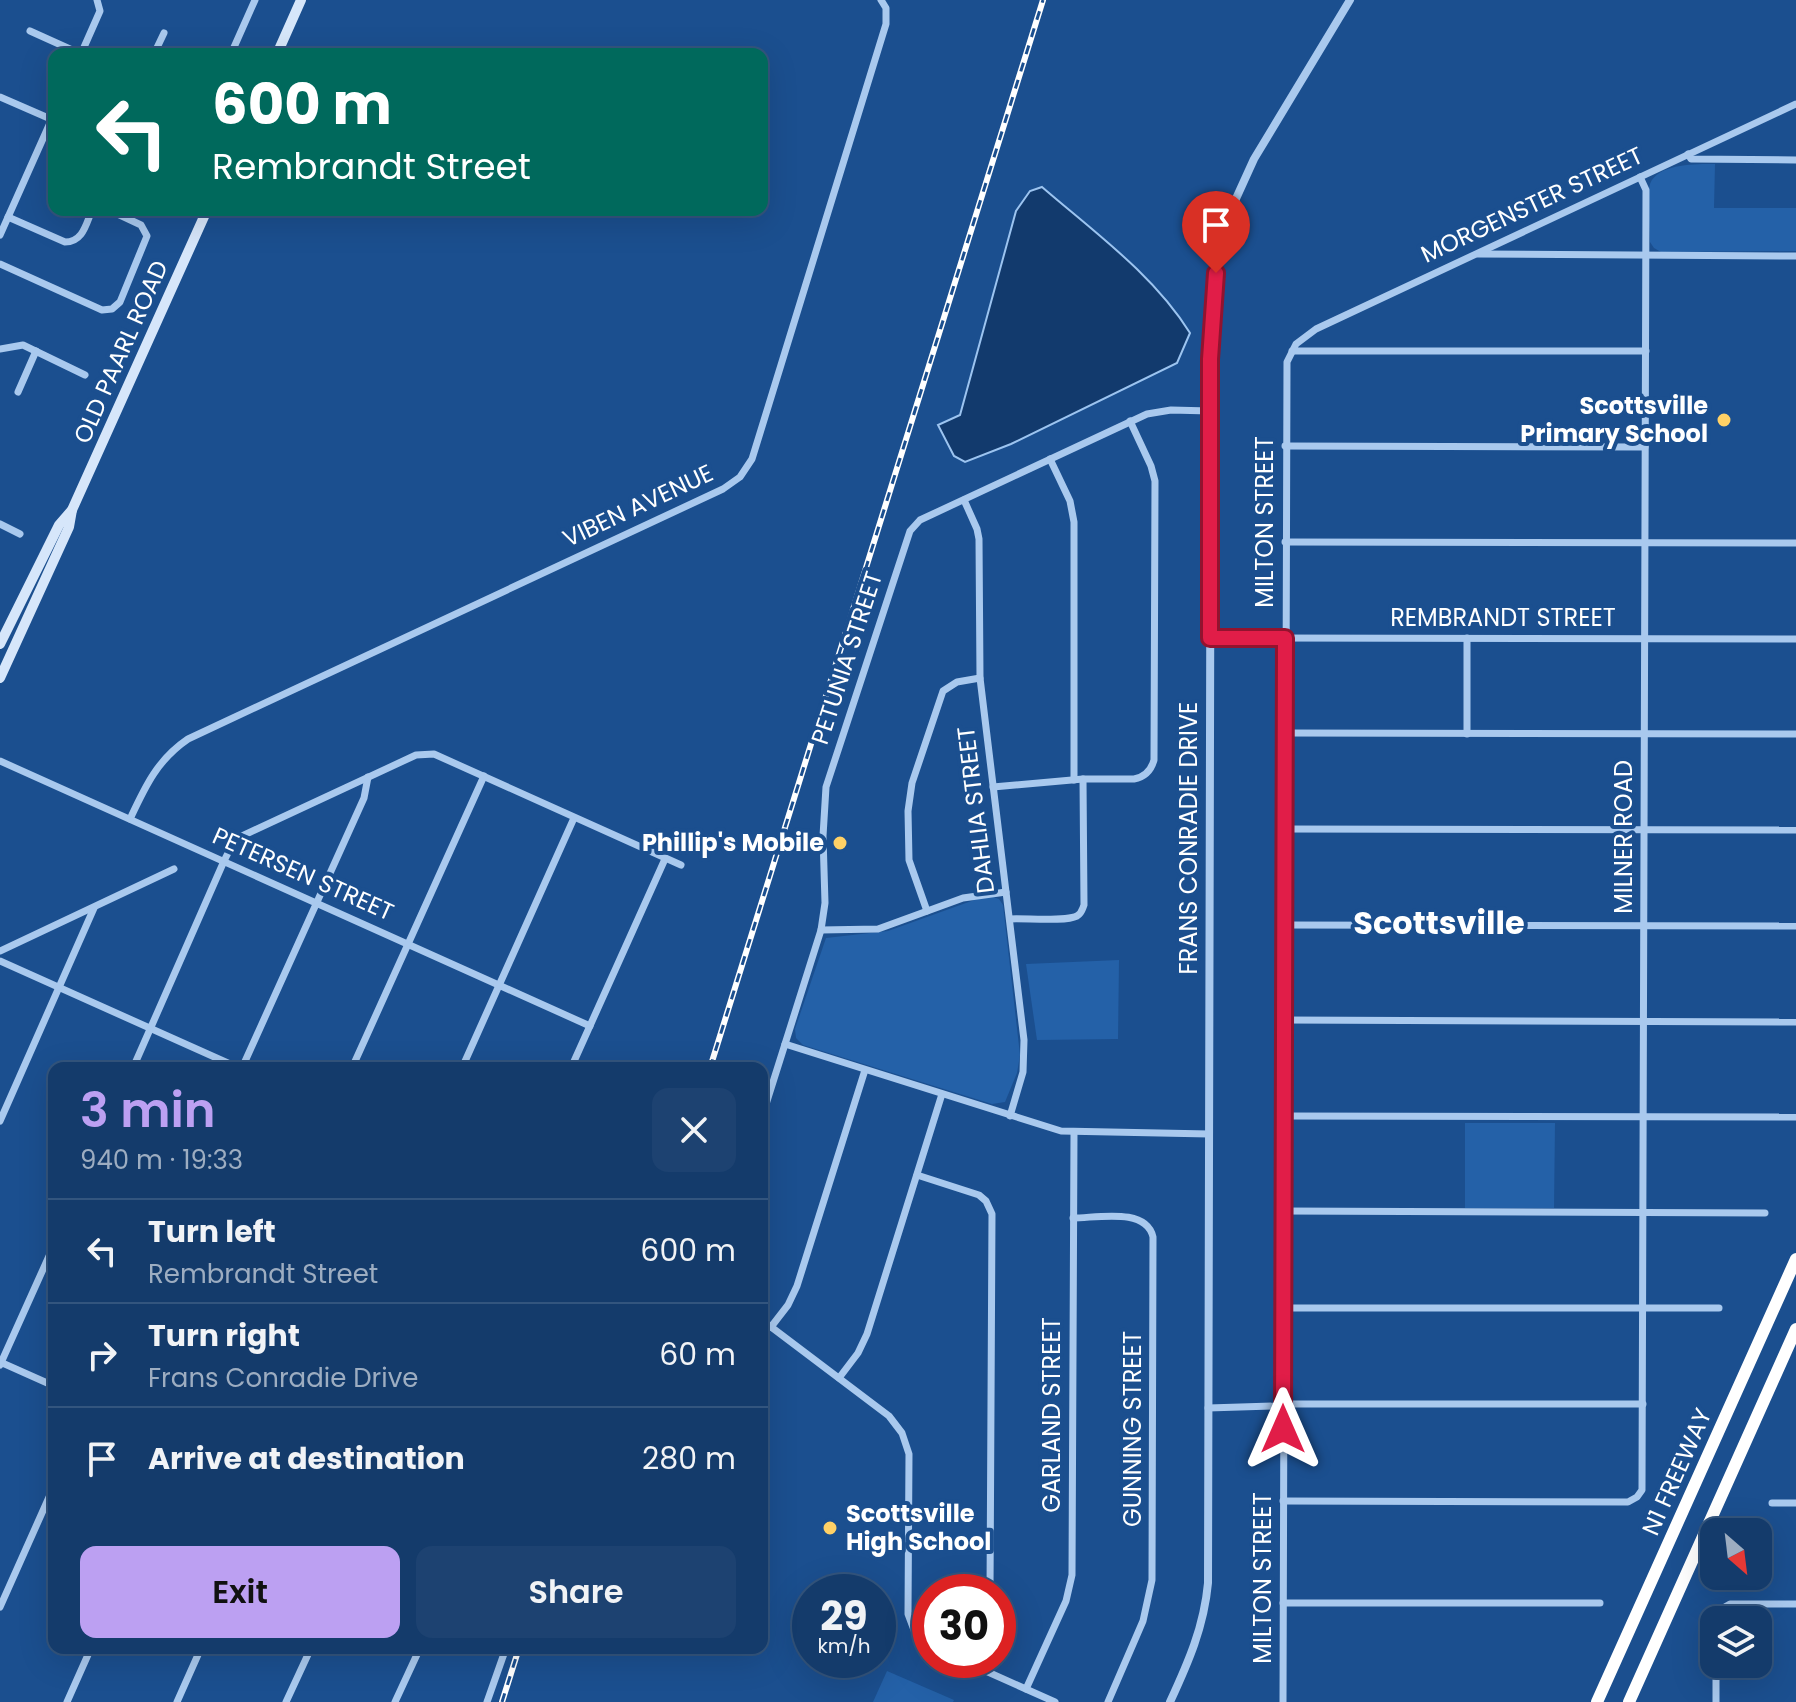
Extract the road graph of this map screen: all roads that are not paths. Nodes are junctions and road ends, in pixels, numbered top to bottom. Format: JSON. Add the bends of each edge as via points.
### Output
{"nodes":[{"id":1,"x":97,"y":0,"type":"edge"},
{"id":2,"x":255,"y":0,"type":"edge"},
{"id":3,"x":301,"y":0,"type":"edge"},
{"id":4,"x":881,"y":0,"type":"edge"},
{"id":5,"x":1350,"y":0,"type":"edge"},
{"id":6,"x":30,"y":31,"type":"dead end"},
{"id":7,"x":164,"y":33,"type":"dead end"},
{"id":8,"x":68,"y":48,"type":"edge"},
{"id":9,"x":84,"y":48,"type":"edge"},
{"id":10,"x":157,"y":48,"type":"edge"},
{"id":11,"x":234,"y":48,"type":"edge"},
{"id":12,"x":280,"y":48,"type":"edge"},
{"id":13,"x":0,"y":97,"type":"edge"},
{"id":14,"x":1796,"y":104,"type":"edge"},
{"id":15,"x":48,"y":116,"type":"edge"},
{"id":16,"x":48,"y":129,"type":"edge"},
{"id":17,"x":1688,"y":154,"type":"junction"},
{"id":18,"x":1796,"y":160,"type":"edge"},
{"id":19,"x":1640,"y":177,"type":"junction"},
{"id":20,"x":89,"y":216,"type":"edge"},
{"id":21,"x":122,"y":216,"type":"edge"},
{"id":22,"x":204,"y":216,"type":"edge"},
{"id":23,"x":8,"y":217,"type":"junction"},
{"id":24,"x":0,"y":235,"type":"edge"},
{"id":25,"x":1476,"y":254,"type":"junction"},
{"id":26,"x":1646,"y":255,"type":"junction"},
{"id":27,"x":1796,"y":256,"type":"edge"},
{"id":28,"x":0,"y":264,"type":"edge"},
{"id":29,"x":0,"y":349,"type":"edge"},
{"id":30,"x":36,"y":351,"type":"junction"},
{"id":31,"x":1292,"y":351,"type":"junction"},
{"id":32,"x":1646,"y":351,"type":"junction"},
{"id":33,"x":85,"y":375,"type":"dead end"},
{"id":34,"x":18,"y":392,"type":"dead end"},
{"id":35,"x":1210,"y":411,"type":"junction"},
{"id":36,"x":1130,"y":421,"type":"junction"},
{"id":37,"x":1285,"y":446,"type":"junction"},
{"id":38,"x":1645,"y":447,"type":"junction"},
{"id":39,"x":1050,"y":459,"type":"junction"},
{"id":40,"x":964,"y":500,"type":"junction"},
{"id":41,"x":72,"y":510,"type":"junction"},
{"id":42,"x":0,"y":524,"type":"edge"},
{"id":43,"x":20,"y":534,"type":"dead end"},
{"id":44,"x":1285,"y":542,"type":"junction"},
{"id":45,"x":1645,"y":543,"type":"junction"},
{"id":46,"x":1796,"y":543,"type":"edge"},
{"id":47,"x":1210,"y":638,"type":"junction"},
{"id":48,"x":1285,"y":638,"type":"junction"},
{"id":49,"x":1467,"y":638,"type":"junction"},
{"id":50,"x":1645,"y":639,"type":"junction"},
{"id":51,"x":1796,"y":639,"type":"edge"},
{"id":52,"x":0,"y":644,"type":"edge"},
{"id":53,"x":0,"y":678,"type":"edge"},
{"id":54,"x":980,"y":678,"type":"junction"},
{"id":55,"x":1285,"y":733,"type":"junction"},
{"id":56,"x":1467,"y":734,"type":"junction"},
{"id":57,"x":1645,"y":734,"type":"junction"},
{"id":58,"x":1796,"y":734,"type":"edge"},
{"id":59,"x":0,"y":761,"type":"edge"},
{"id":60,"x":484,"y":776,"type":"junction"},
{"id":61,"x":368,"y":777,"type":"junction"},
{"id":62,"x":1083,"y":779,"type":"junction"},
{"id":63,"x":1074,"y":780,"type":"junction"},
{"id":64,"x":993,"y":787,"type":"junction"},
{"id":65,"x":574,"y":818,"type":"junction"},
{"id":66,"x":130,"y":819,"type":"junction"},
{"id":67,"x":1284,"y":829,"type":"junction"},
{"id":68,"x":1644,"y":830,"type":"junction"},
{"id":69,"x":1796,"y":830,"type":"edge"},
{"id":70,"x":665,"y":859,"type":"junction"},
{"id":71,"x":224,"y":861,"type":"junction"},
{"id":72,"x":681,"y":865,"type":"dead end"},
{"id":73,"x":174,"y":869,"type":"dead end"},
{"id":74,"x":1006,"y":892,"type":"junction"},
{"id":75,"x":317,"y":902,"type":"junction"},
{"id":76,"x":94,"y":908,"type":"junction"},
{"id":77,"x":927,"y":911,"type":"junction"},
{"id":78,"x":1010,"y":919,"type":"junction"},
{"id":79,"x":1284,"y":925,"type":"junction"},
{"id":80,"x":1644,"y":926,"type":"junction"},
{"id":81,"x":1796,"y":926,"type":"edge"},
{"id":82,"x":821,"y":930,"type":"junction"},
{"id":83,"x":409,"y":943,"type":"junction"},
{"id":84,"x":0,"y":951,"type":"edge"},
{"id":85,"x":0,"y":961,"type":"edge"},
{"id":86,"x":499,"y":985,"type":"junction"},
{"id":87,"x":60,"y":988,"type":"junction"},
{"id":88,"x":1284,"y":1020,"type":"junction"},
{"id":89,"x":1644,"y":1022,"type":"junction"},
{"id":90,"x":1796,"y":1022,"type":"edge"},
{"id":91,"x":590,"y":1026,"type":"junction"},
{"id":92,"x":151,"y":1029,"type":"junction"},
{"id":93,"x":785,"y":1044,"type":"junction"},
{"id":94,"x":136,"y":1062,"type":"edge"},
{"id":95,"x":226,"y":1062,"type":"edge"},
{"id":96,"x":243,"y":1062,"type":"edge"},
{"id":97,"x":355,"y":1062,"type":"edge"},
{"id":98,"x":465,"y":1062,"type":"edge"},
{"id":99,"x":574,"y":1062,"type":"edge"},
{"id":100,"x":865,"y":1070,"type":"junction"},
{"id":101,"x":942,"y":1094,"type":"junction"},
{"id":102,"x":768,"y":1098,"type":"edge"},
{"id":103,"x":1010,"y":1116,"type":"junction"},
{"id":104,"x":1284,"y":1116,"type":"junction"},
{"id":105,"x":1644,"y":1117,"type":"junction"},
{"id":106,"x":1796,"y":1117,"type":"edge"},
{"id":107,"x":0,"y":1121,"type":"edge"},
{"id":108,"x":1074,"y":1132,"type":"junction"},
{"id":109,"x":1209,"y":1134,"type":"junction"},
{"id":110,"x":917,"y":1175,"type":"junction"},
{"id":111,"x":1284,"y":1211,"type":"junction"},
{"id":112,"x":1643,"y":1213,"type":"junction"},
{"id":113,"x":1765,"y":1213,"type":"dead end"},
{"id":114,"x":1073,"y":1218,"type":"junction"},
{"id":115,"x":48,"y":1258,"type":"edge"},
{"id":116,"x":1796,"y":1259,"type":"edge"},
{"id":117,"x":1284,"y":1308,"type":"junction"},
{"id":118,"x":1643,"y":1308,"type":"junction"},
{"id":119,"x":1719,"y":1308,"type":"dead end"},
{"id":120,"x":768,"y":1325,"type":"edge"},
{"id":121,"x":771,"y":1327,"type":"junction"},
{"id":122,"x":1796,"y":1329,"type":"edge"},
{"id":123,"x":0,"y":1363,"type":"edge"},
{"id":124,"x":839,"y":1378,"type":"junction"},
{"id":125,"x":48,"y":1383,"type":"edge"},
{"id":126,"x":1643,"y":1404,"type":"junction"},
{"id":127,"x":1283,"y":1405,"type":"junction"},
{"id":128,"x":1208,"y":1408,"type":"junction"},
{"id":129,"x":48,"y":1499,"type":"edge"},
{"id":130,"x":1283,"y":1501,"type":"junction"},
{"id":131,"x":1772,"y":1503,"type":"dead end"},
{"id":132,"x":1796,"y":1503,"type":"edge"},
{"id":133,"x":990,"y":1574,"type":"edge"},
{"id":134,"x":1283,"y":1603,"type":"junction"},
{"id":135,"x":1600,"y":1603,"type":"dead end"},
{"id":136,"x":1796,"y":1604,"type":"edge"},
{"id":137,"x":1728,"y":1606,"type":"edge"},
{"id":138,"x":0,"y":1607,"type":"edge"},
{"id":139,"x":912,"y":1625,"type":"edge"},
{"id":140,"x":88,"y":1654,"type":"edge"},
{"id":141,"x":198,"y":1654,"type":"edge"},
{"id":142,"x":308,"y":1654,"type":"edge"},
{"id":143,"x":417,"y":1654,"type":"edge"},
{"id":144,"x":504,"y":1654,"type":"edge"},
{"id":145,"x":1002,"y":1678,"type":"edge"},
{"id":146,"x":1716,"y":1678,"type":"edge"},
{"id":147,"x":1026,"y":1689,"type":"junction"},
{"id":148,"x":67,"y":1702,"type":"edge"},
{"id":149,"x":177,"y":1702,"type":"edge"},
{"id":150,"x":286,"y":1702,"type":"edge"},
{"id":151,"x":395,"y":1702,"type":"edge"},
{"id":152,"x":487,"y":1702,"type":"edge"},
{"id":153,"x":1055,"y":1702,"type":"edge"},
{"id":154,"x":1108,"y":1702,"type":"edge"},
{"id":155,"x":1170,"y":1702,"type":"edge"},
{"id":156,"x":1283,"y":1702,"type":"edge"},
{"id":157,"x":1597,"y":1702,"type":"edge"},
{"id":158,"x":1629,"y":1702,"type":"edge"},
{"id":159,"x":1716,"y":1702,"type":"edge"}],
"edges":[{"from":1,"to":9,"type":"street","via":[[100,11]]},
{"from":2,"to":11,"type":"street"},
{"from":3,"to":12,"type":"main road"},
{"from":4,"to":66,"type":"street","name":"VIBEN AVENUE","via":[[886,24],[752,459],[740,477],[188,739],[154,771]]},
{"from":5,"to":35,"type":"street","name":"FRANS CONRADIE DRIVE","via":[[1254,159],[1234,203],[1211,315]]},
{"from":6,"to":8,"type":"street"},
{"from":7,"to":10,"type":"street"},
{"from":13,"to":15,"type":"street"},
{"from":14,"to":17,"type":"street","name":"MORGENSTER STREET"},
{"from":16,"to":23,"type":"street"},
{"from":17,"to":18,"type":"street","via":[[1691,159]]},
{"from":17,"to":19,"type":"street","name":"MORGENSTER STREET"},
{"from":19,"to":25,"type":"street","name":"MORGENSTER STREET"},
{"from":19,"to":26,"type":"street","name":"MILNER ROAD","via":[[1646,190]]},
{"from":20,"to":23,"type":"street","via":[[81,236],[68,242]]},
{"from":21,"to":28,"type":"street","via":[[141,225],[147,236],[115,308],[102,310]]},
{"from":22,"to":41,"type":"main road","name":"OLD PAARL ROAD"},
{"from":23,"to":24,"type":"street"},
{"from":25,"to":26,"type":"street"},
{"from":25,"to":31,"type":"street","name":"MORGENSTER STREET","via":[[1316,329]]},
{"from":26,"to":27,"type":"street"},
{"from":26,"to":32,"type":"street","name":"MILNER ROAD"},
{"from":29,"to":30,"type":"street","via":[[21,345]]},
{"from":30,"to":33,"type":"street"},
{"from":30,"to":34,"type":"street"},
{"from":31,"to":32,"type":"street"},
{"from":31,"to":37,"type":"street","name":"MILTON STREET","via":[[1286,369]]},
{"from":32,"to":38,"type":"street","name":"MILNER ROAD"},
{"from":35,"to":36,"type":"street","name":"PETUNIA STREET","via":[[1156,412]]},
{"from":35,"to":47,"type":"street","name":"FRANS CONRADIE DRIVE"},
{"from":36,"to":39,"type":"street","name":"PETUNIA STREET"},
{"from":36,"to":62,"type":"street","via":[[1155,481],[1154,760],[1142,777]]},
{"from":37,"to":38,"type":"street"},
{"from":37,"to":44,"type":"street","name":"MILTON STREET"},
{"from":38,"to":45,"type":"street","name":"MILNER ROAD"},
{"from":39,"to":40,"type":"street","name":"PETUNIA STREET"},
{"from":39,"to":63,"type":"street","via":[[1074,522]]},
{"from":40,"to":54,"type":"street","name":"DAHLIA STREET","via":[[979,539]]},
{"from":40,"to":82,"type":"street","name":"PETUNIA STREET","via":[[920,520],[904,548],[826,787]]},
{"from":41,"to":52,"type":"main road","name":"OLD PAARL ROAD","via":[[59,525]]},
{"from":41,"to":53,"type":"main road","name":"OLD PAARL ROAD"},
{"from":42,"to":43,"type":"street"},
{"from":44,"to":45,"type":"street"},
{"from":44,"to":48,"type":"street","name":"MILTON STREET"},
{"from":45,"to":46,"type":"street"},
{"from":45,"to":50,"type":"street","name":"MILNER ROAD"},
{"from":47,"to":48,"type":"street","name":"REMBRANDT STREET"},
{"from":47,"to":109,"type":"street","name":"FRANS CONRADIE DRIVE"},
{"from":48,"to":49,"type":"street","name":"REMBRANDT STREET"},
{"from":48,"to":55,"type":"street","name":"MILTON STREET"},
{"from":49,"to":50,"type":"street","name":"REMBRANDT STREET"},
{"from":49,"to":56,"type":"street"},
{"from":50,"to":51,"type":"street","name":"REMBRANDT STREET"},
{"from":50,"to":57,"type":"street","name":"MILNER ROAD"},
{"from":54,"to":64,"type":"street","name":"DAHLIA STREET"},
{"from":54,"to":77,"type":"street","via":[[943,691],[912,783],[909,860]]},
{"from":55,"to":56,"type":"street"},
{"from":55,"to":67,"type":"street","name":"MILTON STREET"},
{"from":56,"to":57,"type":"street"},
{"from":57,"to":58,"type":"street"},
{"from":57,"to":68,"type":"street","name":"MILNER ROAD"},
{"from":59,"to":66,"type":"street","name":"PETERSEN STREET"},
{"from":60,"to":61,"type":"street","via":[[428,753]]},
{"from":60,"to":65,"type":"street"},
{"from":60,"to":83,"type":"street"},
{"from":61,"to":71,"type":"street","via":[[242,836]]},
{"from":61,"to":75,"type":"street","via":[[364,798]]},
{"from":62,"to":63,"type":"street"},
{"from":62,"to":78,"type":"street","via":[[1081,913]]},
{"from":63,"to":64,"type":"street"},
{"from":64,"to":74,"type":"street","name":"DAHLIA STREET"},
{"from":65,"to":70,"type":"street"},
{"from":65,"to":86,"type":"street"},
{"from":66,"to":71,"type":"street","name":"PETERSEN STREET"},
{"from":67,"to":68,"type":"street"},
{"from":67,"to":79,"type":"street","name":"MILTON STREET"},
{"from":68,"to":69,"type":"street"},
{"from":68,"to":80,"type":"street","name":"MILNER ROAD"},
{"from":70,"to":72,"type":"street"},
{"from":70,"to":91,"type":"street"},
{"from":71,"to":75,"type":"street","name":"PETERSEN STREET"},
{"from":71,"to":92,"type":"street"},
{"from":73,"to":76,"type":"street"},
{"from":74,"to":77,"type":"street","via":[[963,898]]},
{"from":74,"to":78,"type":"street","name":"DAHLIA STREET"},
{"from":75,"to":83,"type":"street","name":"PETERSEN STREET"},
{"from":75,"to":96,"type":"street"},
{"from":76,"to":84,"type":"street"},
{"from":76,"to":87,"type":"street"},
{"from":77,"to":82,"type":"street","via":[[878,929]]},
{"from":78,"to":103,"type":"street","name":"DAHLIA STREET","via":[[1025,1057]]},
{"from":79,"to":80,"type":"street"},
{"from":79,"to":88,"type":"street","name":"MILTON STREET"},
{"from":80,"to":81,"type":"street"},
{"from":80,"to":89,"type":"street","name":"MILNER ROAD"},
{"from":82,"to":93,"type":"street","name":"PETUNIA STREET"},
{"from":83,"to":86,"type":"street","name":"PETERSEN STREET"},
{"from":83,"to":97,"type":"street"},
{"from":85,"to":87,"type":"street"},
{"from":86,"to":91,"type":"street","name":"PETERSEN STREET"},
{"from":86,"to":98,"type":"street"},
{"from":87,"to":92,"type":"street"},
{"from":87,"to":107,"type":"street"},
{"from":88,"to":89,"type":"street"},
{"from":88,"to":104,"type":"street","name":"MILTON STREET"},
{"from":89,"to":90,"type":"street"},
{"from":89,"to":105,"type":"street","name":"MILNER ROAD"},
{"from":91,"to":99,"type":"street"},
{"from":92,"to":94,"type":"street"},
{"from":92,"to":95,"type":"street"},
{"from":93,"to":100,"type":"street"},
{"from":93,"to":102,"type":"street","name":"PETUNIA STREET"},
{"from":100,"to":101,"type":"street"},
{"from":100,"to":121,"type":"street","via":[[797,1286]]},
{"from":101,"to":103,"type":"street"},
{"from":101,"to":110,"type":"street"},
{"from":103,"to":108,"type":"street"},
{"from":104,"to":105,"type":"street"},
{"from":104,"to":111,"type":"street","name":"MILTON STREET"},
{"from":105,"to":106,"type":"street"},
{"from":105,"to":112,"type":"street","name":"MILNER ROAD"},
{"from":108,"to":109,"type":"street"},
{"from":108,"to":114,"type":"street","name":"GARLAND STREET"},
{"from":109,"to":128,"type":"street","name":"FRANS CONRADIE DRIVE"},
{"from":110,"to":124,"type":"street","via":[[867,1334]]},
{"from":110,"to":133,"type":"street","via":[[979,1195],[992,1214]]},
{"from":111,"to":112,"type":"street"},
{"from":111,"to":117,"type":"street","name":"MILTON STREET"},
{"from":112,"to":113,"type":"street"},
{"from":112,"to":118,"type":"street","name":"MILNER ROAD"},
{"from":114,"to":147,"type":"street","name":"GARLAND STREET","via":[[1071,1581]]},
{"from":114,"to":154,"type":"street","name":"GUNNING STREET","via":[[1138,1219],[1153,1237],[1152,1580],[1143,1621]]},
{"from":115,"to":123,"type":"street"},
{"from":116,"to":157,"type":"highway","name":"N1 FREEWAY"},
{"from":117,"to":118,"type":"street"},
{"from":117,"to":127,"type":"street","name":"MILTON STREET"},
{"from":118,"to":119,"type":"street"},
{"from":118,"to":126,"type":"street","name":"MILNER ROAD"},
{"from":120,"to":121,"type":"street"},
{"from":121,"to":124,"type":"street"},
{"from":122,"to":158,"type":"highway","name":"N1 FREEWAY"},
{"from":123,"to":125,"type":"street"},
{"from":124,"to":139,"type":"street","via":[[889,1416],[906,1440]]},
{"from":126,"to":127,"type":"street"},
{"from":126,"to":130,"type":"street","name":"MILNER ROAD","via":[[1643,1486],[1628,1502]]},
{"from":127,"to":128,"type":"street"},
{"from":127,"to":130,"type":"street","name":"MILTON STREET"},
{"from":128,"to":155,"type":"street","name":"FRANS CONRADIE DRIVE","via":[[1206,1598],[1197,1641]]},
{"from":129,"to":138,"type":"street"},
{"from":130,"to":134,"type":"street","name":"MILTON STREET"},
{"from":131,"to":132,"type":"street"},
{"from":134,"to":135,"type":"street"},
{"from":134,"to":156,"type":"street","name":"MILTON STREET"},
{"from":136,"to":137,"type":"street"},
{"from":140,"to":148,"type":"street"},
{"from":141,"to":149,"type":"street"},
{"from":142,"to":150,"type":"street"},
{"from":143,"to":151,"type":"street"},
{"from":144,"to":152,"type":"street"},
{"from":145,"to":147,"type":"street"},
{"from":146,"to":159,"type":"street"},
{"from":147,"to":153,"type":"street"}]}
